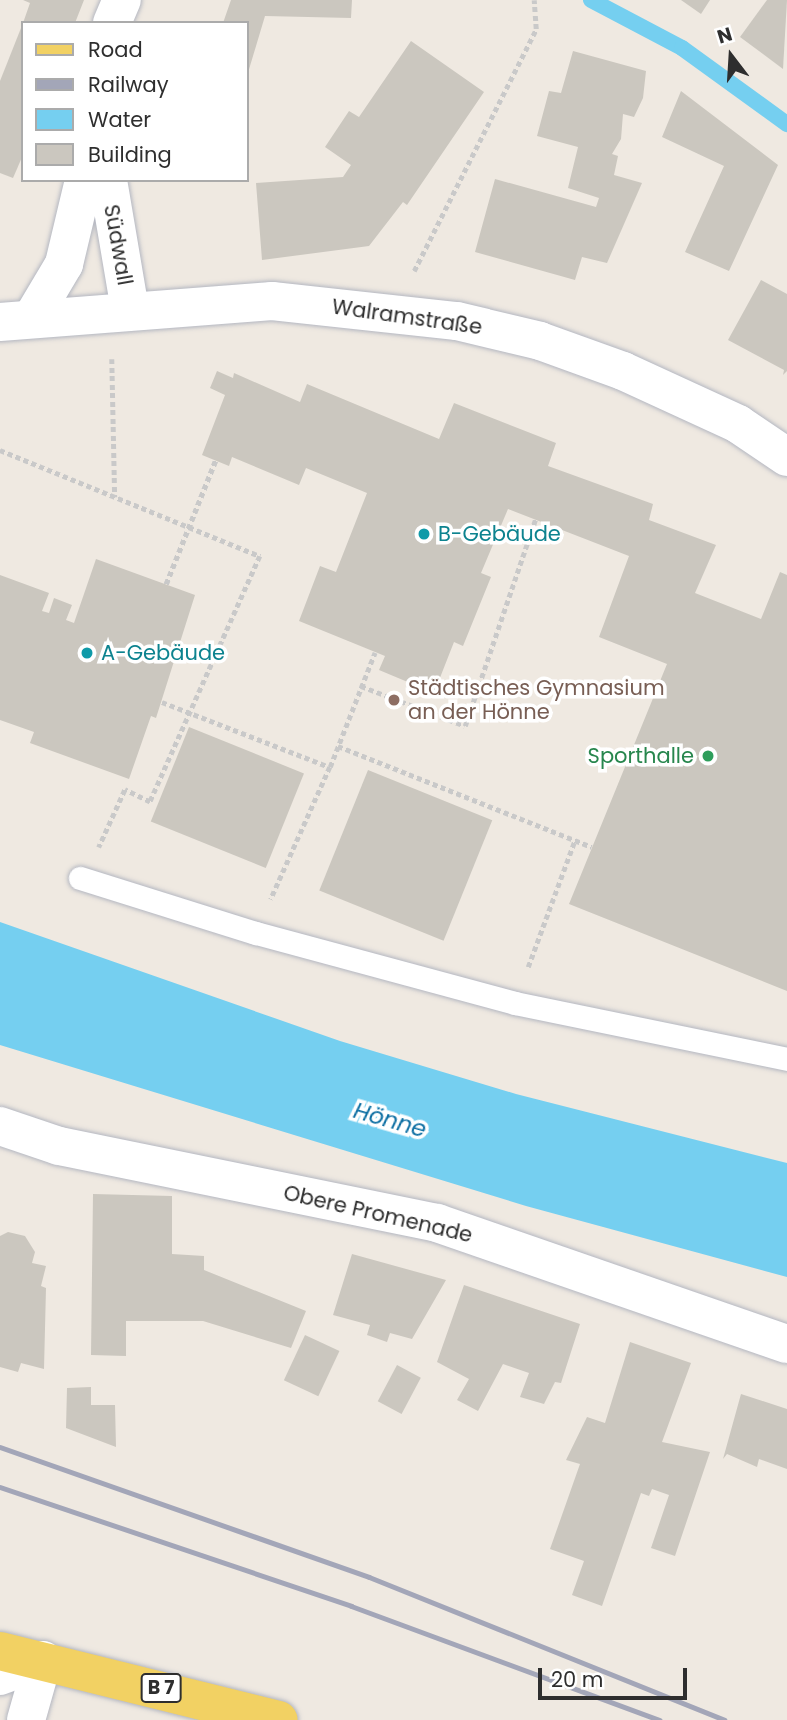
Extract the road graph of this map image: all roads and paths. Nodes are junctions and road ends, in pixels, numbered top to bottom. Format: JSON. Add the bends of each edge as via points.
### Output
{"nodes":[{"id":1,"x":122,"y":0,"type":"edge"},
{"id":2,"x":534,"y":0,"type":"edge"},
{"id":3,"x":113,"y":21,"type":"edge"},
{"id":4,"x":84,"y":182,"type":"edge"},
{"id":5,"x":108,"y":182,"type":"edge"},
{"id":6,"x":130,"y":310,"type":"junction"},
{"id":7,"x":394,"y":312,"type":"junction"},
{"id":8,"x":16,"y":320,"type":"edge"},
{"id":9,"x":112,"y":355,"type":"dead end"},
{"id":10,"x":0,"y":450,"type":"edge"},
{"id":11,"x":787,"y":457,"type":"edge"},
{"id":12,"x":115,"y":497,"type":"junction"},
{"id":13,"x":535,"y":520,"type":"dead end"},
{"id":14,"x":188,"y":527,"type":"junction"},
{"id":15,"x":374,"y":652,"type":"dead end"},
{"id":16,"x":361,"y":686,"type":"junction"},
{"id":17,"x":162,"y":702,"type":"dead end"},
{"id":18,"x":192,"y":712,"type":"junction"},
{"id":19,"x":338,"y":746,"type":"junction"},
{"id":20,"x":330,"y":767,"type":"junction"},
{"id":21,"x":575,"y":840,"type":"junction"},
{"id":22,"x":592,"y":847,"type":"dead end"},
{"id":23,"x":82,"y":879,"type":"joint"},
{"id":24,"x":256,"y":933,"type":"junction"},
{"id":25,"x":515,"y":1003,"type":"junction"},
{"id":26,"x":787,"y":1059,"type":"edge"},
{"id":27,"x":0,"y":1126,"type":"edge"},
{"id":28,"x":787,"y":1344,"type":"edge"},
{"id":29,"x":0,"y":1651,"type":"edge"},
{"id":30,"x":43,"y":1660,"type":"junction"},
{"id":31,"x":0,"y":1676,"type":"edge"},
{"id":32,"x":26,"y":1720,"type":"edge"},
{"id":33,"x":279,"y":1720,"type":"edge"}],
"edges":[{"from":1,"to":3,"type":"street"},
{"from":2,"to":7,"type":"path","via":[[536,29]]},
{"from":4,"to":8,"type":"street","name":"Südwall","via":[[64,264]]},
{"from":5,"to":6,"type":"street","name":"Südwall"},
{"from":6,"to":7,"type":"street","name":"Walramstraße","via":[[272,302]]},
{"from":6,"to":8,"type":"street","name":"Walramstraße"},
{"from":7,"to":11,"type":"street","name":"Walramstraße","via":[[540,341],[611,367],[738,424]]},
{"from":9,"to":12,"type":"path"},
{"from":10,"to":12,"type":"path"},
{"from":12,"to":14,"type":"path"},
{"from":13,"to":16,"type":"path","via":[[465,726]]},
{"from":14,"to":14,"type":"path","bridge":true,"via":[[216,459],[166,584]]},
{"from":14,"to":18,"type":"path","via":[[260,556]]},
{"from":15,"to":16,"type":"path"},
{"from":16,"to":19,"type":"path"},
{"from":17,"to":18,"type":"path"},
{"from":18,"to":20,"type":"path"},
{"from":18,"to":23,"type":"path","via":[[150,802],[125,790]]},
{"from":19,"to":20,"type":"path"},
{"from":19,"to":21,"type":"path"},
{"from":20,"to":24,"type":"path"},
{"from":21,"to":22,"type":"path"},
{"from":21,"to":25,"type":"path"},
{"from":23,"to":24,"type":"lane"},
{"from":24,"to":25,"type":"lane"},
{"from":25,"to":26,"type":"lane"},
{"from":27,"to":28,"type":"street","name":"Obere Promenade","via":[[60,1146],[437,1223]]},
{"from":29,"to":30,"type":"main road","number":"B 7"},
{"from":30,"to":31,"type":"street"},
{"from":30,"to":32,"type":"street"},
{"from":30,"to":33,"type":"main road","number":"B 7"}]}
